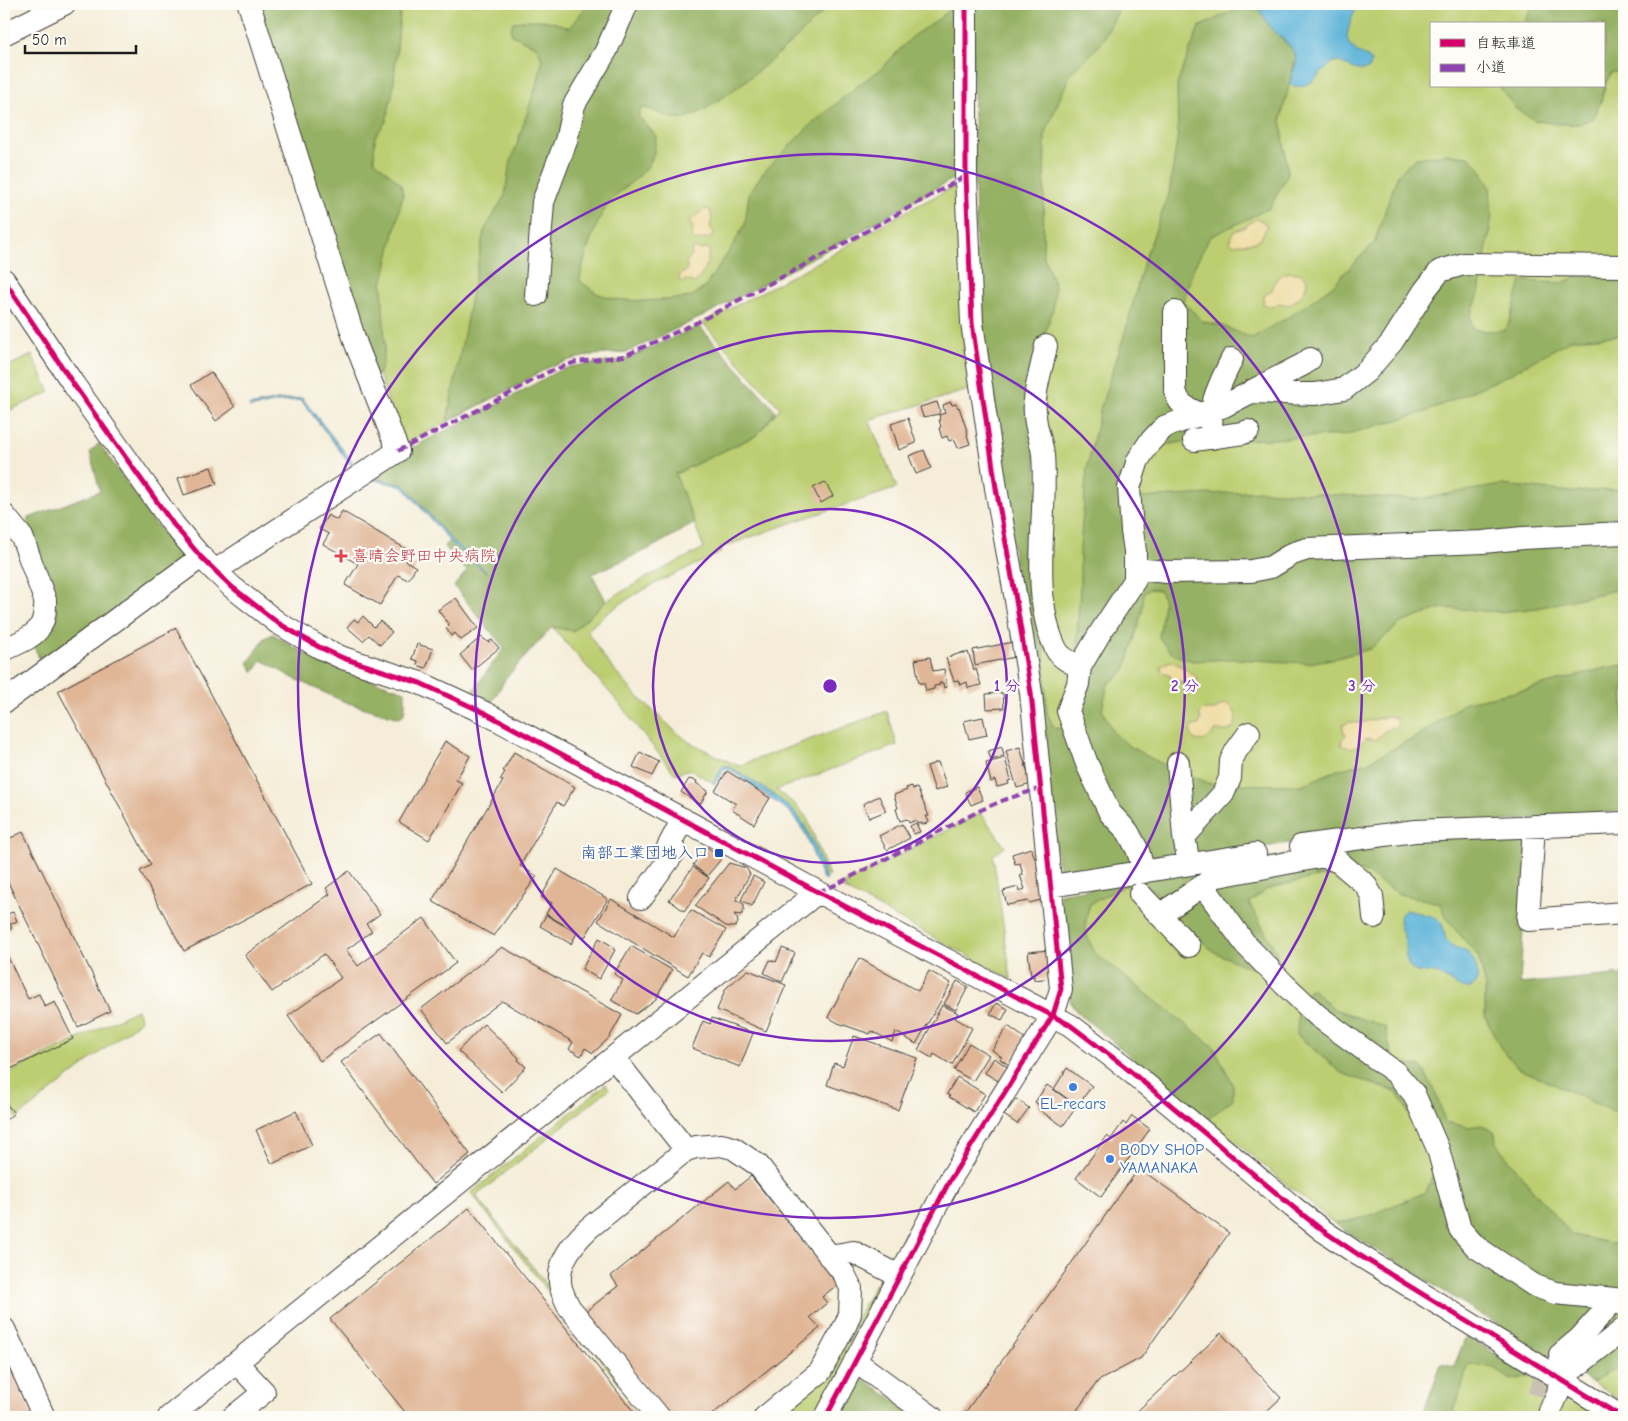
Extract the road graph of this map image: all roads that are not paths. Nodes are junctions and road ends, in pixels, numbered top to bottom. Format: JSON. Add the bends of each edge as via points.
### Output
{"nodes":[{"id":1,"x":64,"y":4,"type":"edge"},
{"id":2,"x":249,"y":4,"type":"edge"},
{"id":3,"x":627,"y":4,"type":"edge"},
{"id":4,"x":966,"y":4,"type":"edge"},
{"id":5,"x":6,"y":29,"type":"edge"},
{"id":6,"x":1624,"y":266,"type":"edge"},
{"id":7,"x":4,"y":280,"type":"edge"},
{"id":8,"x":536,"y":295,"type":"dead end"},
{"id":9,"x":1175,"y":312,"type":"dead end"},
{"id":10,"x":1046,"y":346,"type":"dead end"},
{"id":11,"x":1232,"y":359,"type":"dead end"},
{"id":12,"x":1310,"y":359,"type":"dead end"},
{"id":13,"x":1251,"y":392,"type":"junction"},
{"id":14,"x":1205,"y":412,"type":"junction"},
{"id":15,"x":1248,"y":431,"type":"dead end"},
{"id":16,"x":4,"y":514,"type":"edge"},
{"id":17,"x":1624,"y":533,"type":"edge"},
{"id":18,"x":208,"y":564,"type":"junction"},
{"id":19,"x":1135,"y":569,"type":"junction"},
{"id":20,"x":4,"y":650,"type":"edge"},
{"id":21,"x":1080,"y":667,"type":"junction"},
{"id":22,"x":4,"y":702,"type":"edge"},
{"id":23,"x":1249,"y":734,"type":"dead end"},
{"id":24,"x":1178,"y":763,"type":"dead end"},
{"id":25,"x":683,"y":819,"type":"junction"},
{"id":26,"x":1624,"y":823,"type":"edge"},
{"id":27,"x":1534,"y":826,"type":"junction"},
{"id":28,"x":1184,"y":837,"type":"junction"},
{"id":29,"x":1243,"y":856,"type":"junction"},
{"id":30,"x":1189,"y":864,"type":"junction"},
{"id":31,"x":1144,"y":872,"type":"junction"},
{"id":32,"x":1210,"y":879,"type":"junction"},
{"id":33,"x":1051,"y":886,"type":"junction"},
{"id":34,"x":818,"y":892,"type":"junction"},
{"id":35,"x":1140,"y":894,"type":"dead end"},
{"id":36,"x":641,"y":898,"type":"dead end"},
{"id":37,"x":1624,"y":913,"type":"edge"},
{"id":38,"x":1160,"y":914,"type":"junction"},
{"id":39,"x":1374,"y":917,"type":"dead end"},
{"id":40,"x":1189,"y":946,"type":"dead end"},
{"id":41,"x":1053,"y":1015,"type":"junction"},
{"id":42,"x":614,"y":1058,"type":"junction"},
{"id":43,"x":686,"y":1150,"type":"junction"},
{"id":44,"x":829,"y":1256,"type":"junction"},
{"id":45,"x":899,"y":1276,"type":"junction"},
{"id":46,"x":1620,"y":1302,"type":"edge"},
{"id":47,"x":1624,"y":1328,"type":"edge"},
{"id":48,"x":4,"y":1329,"type":"edge"},
{"id":49,"x":1560,"y":1355,"type":"tunnel mouth"},
{"id":50,"x":855,"y":1361,"type":"junction"},
{"id":51,"x":237,"y":1363,"type":"junction"},
{"id":52,"x":1560,"y":1379,"type":"junction"},
{"id":53,"x":44,"y":1417,"type":"edge"},
{"id":54,"x":169,"y":1417,"type":"edge"},
{"id":55,"x":233,"y":1417,"type":"edge"},
{"id":56,"x":659,"y":1417,"type":"edge"},
{"id":57,"x":765,"y":1417,"type":"edge"},
{"id":58,"x":826,"y":1417,"type":"edge"},
{"id":59,"x":932,"y":1417,"type":"edge"},
{"id":60,"x":1549,"y":1417,"type":"edge"},
{"id":61,"x":1622,"y":1417,"type":"edge"}],
"edges":[{"from":1,"to":5,"type":"street"},
{"from":2,"to":18,"type":"street","via":[[356,344],[398,451]]},
{"from":3,"to":8,"type":"street","via":[[606,51],[574,106],[566,141],[543,202]]},
{"from":4,"to":33,"type":"street","via":[[966,176],[972,323],[1031,693]]},
{"from":6,"to":13,"type":"street","via":[[1464,264],[1440,271],[1392,342],[1368,371],[1344,389],[1315,394]]},
{"from":7,"to":18,"type":"street","via":[[155,501]]},
{"from":9,"to":14,"type":"street","via":[[1175,390],[1184,406]]},
{"from":10,"to":21,"type":"street","via":[[1034,414],[1043,455],[1042,598],[1057,651]]},
{"from":11,"to":14,"type":"street"},
{"from":12,"to":13,"type":"street"},
{"from":13,"to":14,"type":"street"},
{"from":14,"to":15,"type":"street","via":[[1203,439]]},
{"from":14,"to":19,"type":"street","via":[[1164,427],[1138,460],[1130,488]]},
{"from":16,"to":20,"type":"street","via":[[22,537],[45,600],[41,628],[35,635]]},
{"from":17,"to":19,"type":"street","via":[[1307,549],[1271,567],[1252,571]]},
{"from":18,"to":22,"type":"street"},
{"from":18,"to":25,"type":"street","via":[[256,607],[312,643],[343,658],[446,693]]},
{"from":19,"to":21,"type":"street","via":[[1134,580]]},
{"from":21,"to":31,"type":"street","via":[[1078,684],[1068,711],[1086,764],[1110,813],[1128,832]]},
{"from":23,"to":28,"type":"street","via":[[1231,761],[1230,778],[1223,794]]},
{"from":24,"to":28,"type":"street"},
{"from":25,"to":34,"type":"street"},
{"from":25,"to":36,"type":"street","via":[[668,847],[675,851]]},
{"from":26,"to":27,"type":"street"},
{"from":27,"to":29,"type":"street","via":[[1415,831]]},
{"from":27,"to":37,"type":"street","via":[[1528,920]]},
{"from":28,"to":30,"type":"street"},
{"from":29,"to":30,"type":"street"},
{"from":29,"to":32,"type":"street"},
{"from":30,"to":31,"type":"street"},
{"from":31,"to":33,"type":"street"},
{"from":32,"to":38,"type":"street"},
{"from":32,"to":39,"type":"street","via":[[1324,856],[1339,862],[1366,884],[1372,896]]},
{"from":32,"to":46,"type":"street","via":[[1206,891],[1246,945],[1318,1016],[1396,1073],[1414,1094],[1438,1149],[1460,1230],[1476,1248],[1536,1286],[1555,1293]]},
{"from":33,"to":41,"type":"street","via":[[1062,989]]},
{"from":34,"to":41,"type":"street"},
{"from":34,"to":42,"type":"street"},
{"from":35,"to":38,"type":"street"},
{"from":38,"to":40,"type":"street"},
{"from":41,"to":45,"type":"street","via":[[950,1180]]},
{"from":41,"to":52,"type":"street","via":[[1070,1024],[1124,1066],[1322,1230]]},
{"from":42,"to":43,"type":"street"},
{"from":42,"to":51,"type":"street"},
{"from":43,"to":44,"type":"street","via":[[720,1145],[733,1148],[758,1165]]},
{"from":43,"to":56,"type":"street","via":[[575,1242],[561,1273],[561,1287],[568,1307]]},
{"from":44,"to":45,"type":"street","via":[[853,1252]]},
{"from":44,"to":57,"type":"street","via":[[851,1288],[846,1324],[820,1372]]},
{"from":45,"to":50,"type":"street"},
{"from":46,"to":49,"type":"street"},
{"from":47,"to":52,"type":"street"},
{"from":48,"to":53,"type":"street"},
{"from":50,"to":58,"type":"street"},
{"from":50,"to":59,"type":"street"},
{"from":51,"to":54,"type":"street"},
{"from":51,"to":55,"type":"street","via":[[264,1392]]},
{"from":52,"to":60,"type":"street"},
{"from":52,"to":61,"type":"street"}]}
